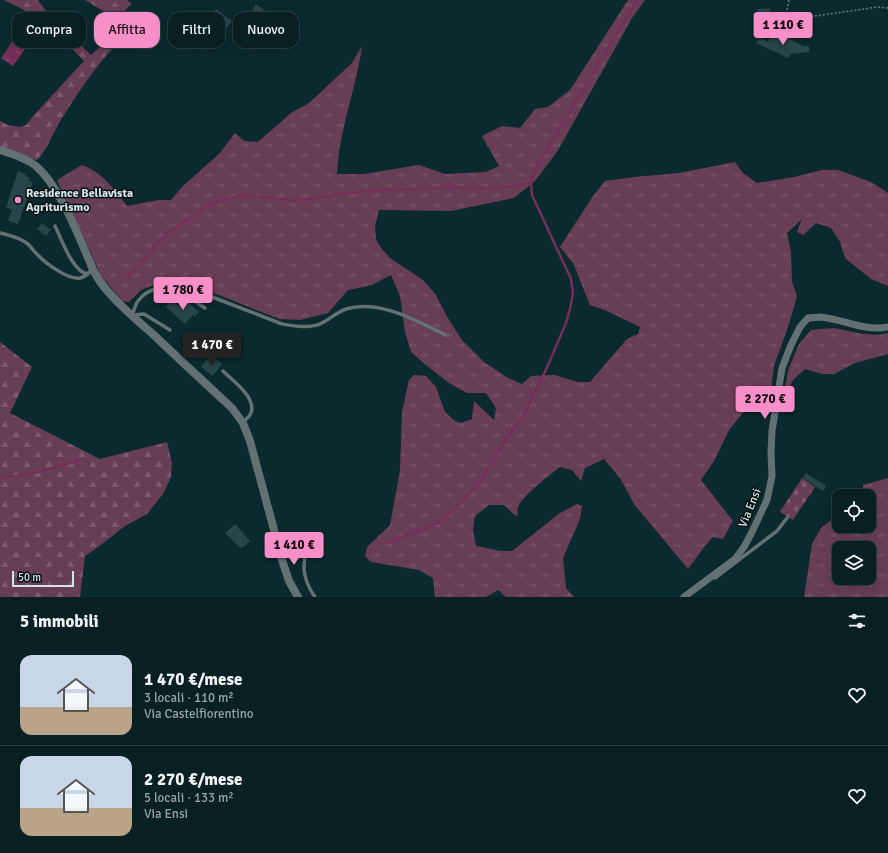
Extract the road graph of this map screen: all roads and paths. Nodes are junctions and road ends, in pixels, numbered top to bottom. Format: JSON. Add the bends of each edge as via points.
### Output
{"nodes":[{"id":1,"x":789,"y":0,"type":"edge"},
{"id":2,"x":888,"y":8,"type":"edge"},
{"id":3,"x":0,"y":150,"type":"edge"},
{"id":4,"x":55,"y":226,"type":"dead end"},
{"id":5,"x":0,"y":233,"type":"edge"},
{"id":6,"x":90,"y":272,"type":"junction"},
{"id":7,"x":168,"y":286,"type":"junction"},
{"id":8,"x":204,"y":308,"type":"dead end"},
{"id":9,"x":132,"y":316,"type":"junction"},
{"id":10,"x":888,"y":327,"type":"edge"},
{"id":11,"x":170,"y":330,"type":"dead end"},
{"id":12,"x":446,"y":335,"type":"dead end"},
{"id":13,"x":223,"y":372,"type":"dead end"},
{"id":14,"x":243,"y":423,"type":"junction"},
{"id":15,"x":787,"y":518,"type":"dead end"},
{"id":16,"x":277,"y":541,"type":"junction"},
{"id":17,"x":704,"y":583,"type":"junction"},
{"id":18,"x":298,"y":597,"type":"edge"},
{"id":19,"x":315,"y":597,"type":"edge"},
{"id":20,"x":684,"y":597,"type":"edge"}],
"edges":[{"from":1,"to":2,"type":"path","via":[[788,16],[794,18],[878,7]]},
{"from":3,"to":6,"type":"street","via":[[28,161],[48,180],[90,262]]},
{"from":4,"to":6,"type":"lane","via":[[80,272]]},
{"from":5,"to":6,"type":"lane","via":[[28,244],[49,265],[69,276],[78,279]]},
{"from":6,"to":9,"type":"street"},
{"from":7,"to":8,"type":"lane"},
{"from":7,"to":9,"type":"lane","via":[[145,294],[138,301]]},
{"from":7,"to":12,"type":"lane","via":[[182,285],[282,324],[296,327],[321,324],[345,309],[361,306],[397,313]]},
{"from":9,"to":11,"type":"lane","via":[[144,314]]},
{"from":9,"to":14,"type":"street","via":[[232,408]]},
{"from":10,"to":17,"type":"street","name":"Via Ensi","via":[[874,328],[820,317],[808,318],[800,327],[782,368],[772,431],[772,476],[767,500],[744,547],[735,559]]},
{"from":13,"to":14,"type":"lane","via":[[246,393],[251,403],[250,414]]},
{"from":14,"to":16,"type":"street"},
{"from":15,"to":17,"type":"lane","via":[[777,531],[722,573]]},
{"from":16,"to":18,"type":"street","via":[[289,581]]},
{"from":16,"to":19,"type":"lane","via":[[291,540],[302,546],[305,553],[306,578]]},
{"from":17,"to":20,"type":"street","name":"Via Ensi"}]}
